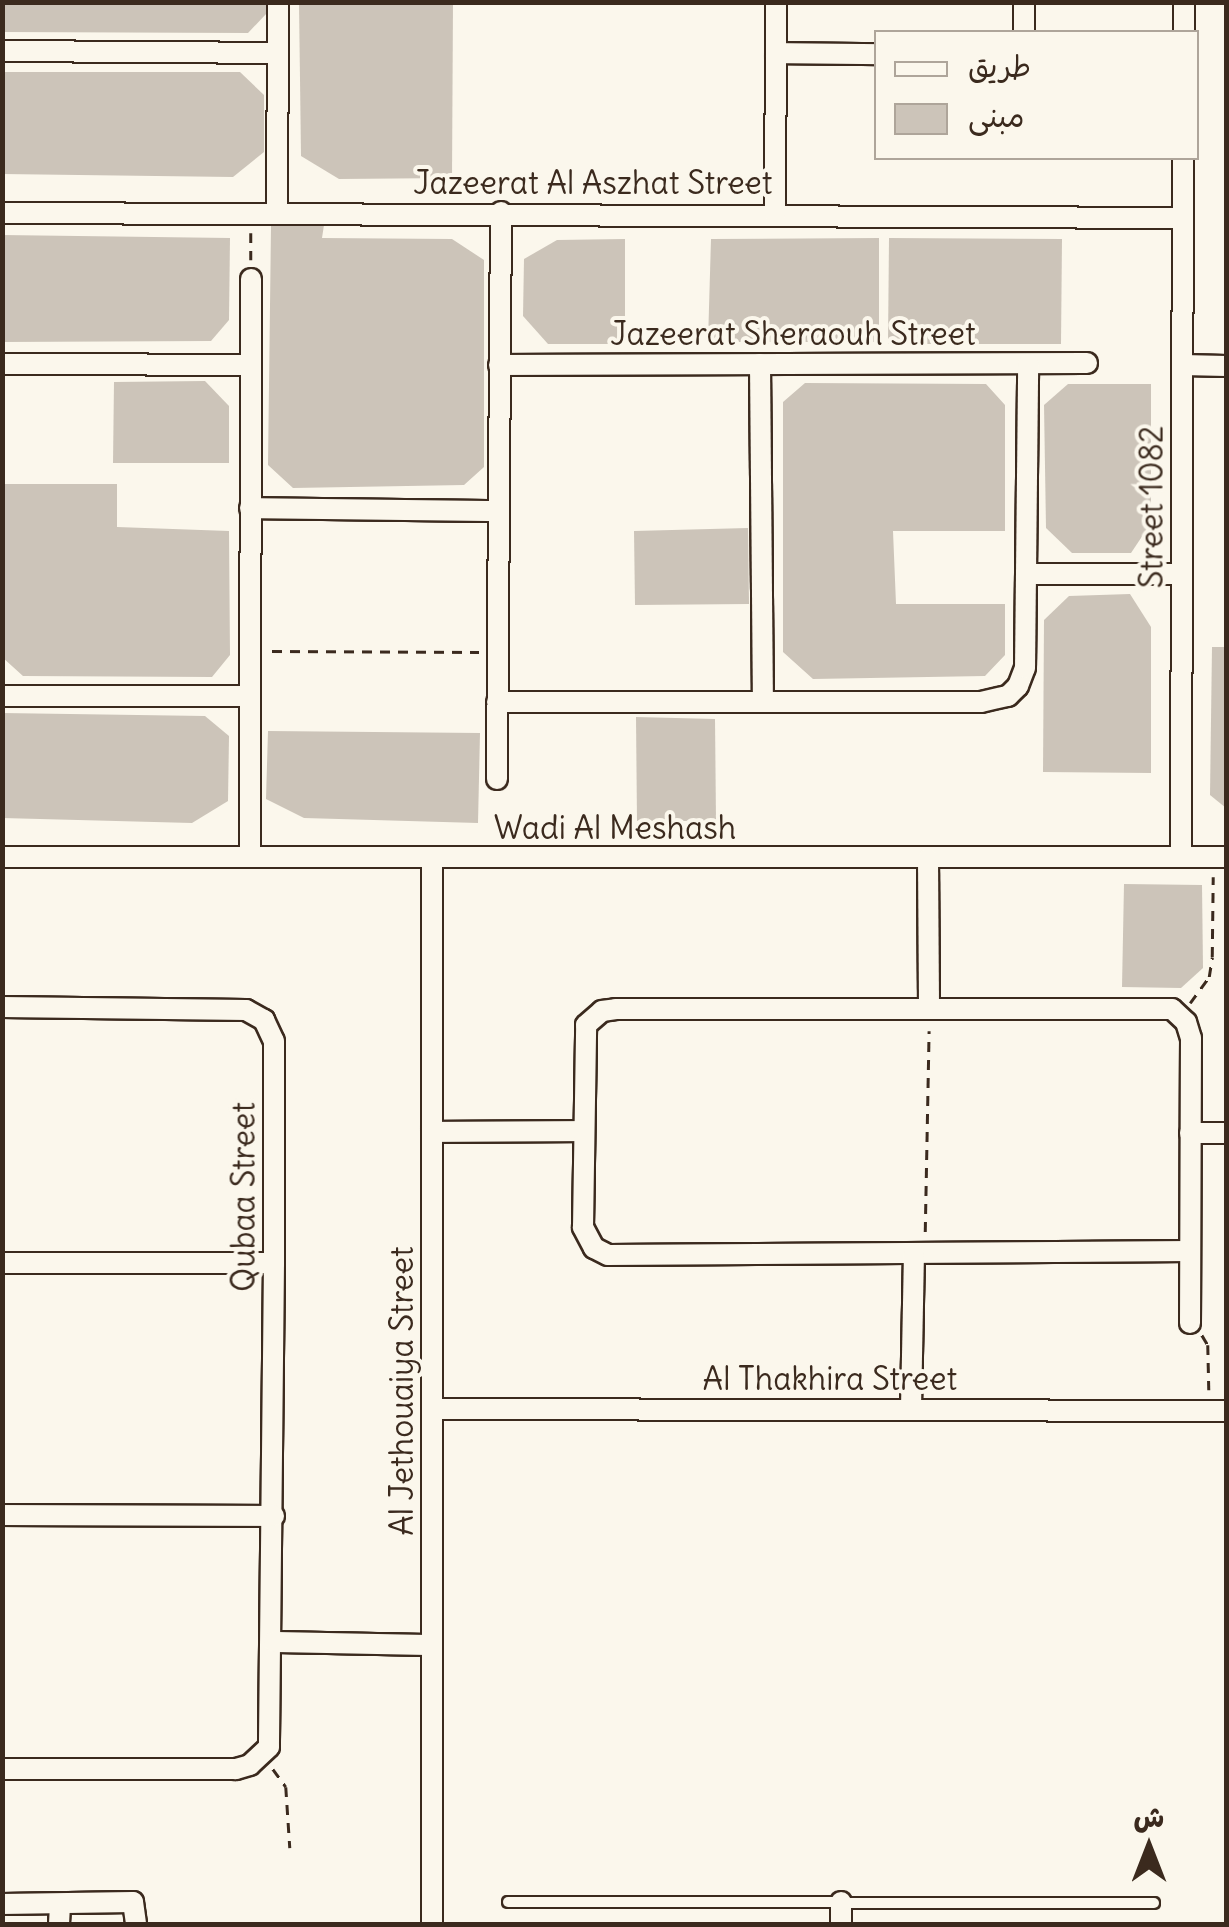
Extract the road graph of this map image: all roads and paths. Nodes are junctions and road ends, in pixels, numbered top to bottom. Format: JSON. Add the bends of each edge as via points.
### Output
{"nodes":[{"id":1,"x":278,"y":2,"type":"edge"},
{"id":2,"x":776,"y":2,"type":"edge"},
{"id":3,"x":1024,"y":2,"type":"edge"},
{"id":4,"x":1184,"y":2,"type":"edge"},
{"id":5,"x":1024,"y":30,"type":"edge"},
{"id":6,"x":1184,"y":30,"type":"edge"},
{"id":7,"x":2,"y":52,"type":"edge"},
{"id":8,"x":278,"y":53,"type":"junction"},
{"id":9,"x":776,"y":53,"type":"junction"},
{"id":10,"x":874,"y":54,"type":"edge"},
{"id":11,"x":1184,"y":160,"type":"edge"},
{"id":12,"x":251,"y":212,"type":"junction"},
{"id":13,"x":277,"y":212,"type":"junction"},
{"id":14,"x":501,"y":212,"type":"junction"},
{"id":15,"x":2,"y":213,"type":"edge"},
{"id":16,"x":775,"y":215,"type":"junction"},
{"id":17,"x":1183,"y":218,"type":"junction"},
{"id":18,"x":251,"y":280,"type":"joint"},
{"id":19,"x":2,"y":364,"type":"edge"},
{"id":20,"x":760,"y":364,"type":"junction"},
{"id":21,"x":1028,"y":364,"type":"junction"},
{"id":22,"x":1087,"y":364,"type":"dead end"},
{"id":23,"x":250,"y":365,"type":"junction"},
{"id":24,"x":499,"y":365,"type":"junction"},
{"id":25,"x":1183,"y":366,"type":"junction"},
{"id":26,"x":1226,"y":366,"type":"edge"},
{"id":27,"x":250,"y":508,"type":"junction"},
{"id":28,"x":498,"y":511,"type":"junction"},
{"id":29,"x":1027,"y":574,"type":"junction"},
{"id":30,"x":1182,"y":574,"type":"junction"},
{"id":31,"x":250,"y":650,"type":"junction"},
{"id":32,"x":496,"y":652,"type":"junction"},
{"id":33,"x":2,"y":696,"type":"edge"},
{"id":34,"x":250,"y":696,"type":"junction"},
{"id":35,"x":763,"y":700,"type":"junction"},
{"id":36,"x":497,"y":702,"type":"junction"},
{"id":37,"x":497,"y":779,"type":"dead end"},
{"id":38,"x":250,"y":856,"type":"junction"},
{"id":39,"x":2,"y":857,"type":"edge"},
{"id":40,"x":432,"y":857,"type":"junction"},
{"id":41,"x":1181,"y":857,"type":"junction"},
{"id":42,"x":1220,"y":857,"type":"edge"},
{"id":43,"x":928,"y":859,"type":"junction"},
{"id":44,"x":2,"y":1008,"type":"edge"},
{"id":45,"x":930,"y":1009,"type":"junction"},
{"id":46,"x":1180,"y":1015,"type":"junction"},
{"id":47,"x":582,"y":1131,"type":"junction"},
{"id":48,"x":432,"y":1132,"type":"junction"},
{"id":49,"x":1190,"y":1133,"type":"junction"},
{"id":50,"x":1226,"y":1133,"type":"edge"},
{"id":51,"x":1190,"y":1251,"type":"junction"},
{"id":52,"x":919,"y":1254,"type":"junction"},
{"id":53,"x":2,"y":1264,"type":"edge"},
{"id":54,"x":274,"y":1264,"type":"junction"},
{"id":55,"x":1190,"y":1323,"type":"joint"},
{"id":56,"x":911,"y":1408,"type":"junction"},
{"id":57,"x":432,"y":1409,"type":"junction"},
{"id":58,"x":1218,"y":1411,"type":"edge"},
{"id":59,"x":2,"y":1515,"type":"edge"},
{"id":60,"x":274,"y":1516,"type":"junction"},
{"id":61,"x":274,"y":1642,"type":"junction"},
{"id":62,"x":430,"y":1645,"type":"junction"},
{"id":63,"x":262,"y":1756,"type":"junction"},
{"id":64,"x":2,"y":1769,"type":"edge"},
{"id":65,"x":290,"y":1848,"type":"dead end"},
{"id":66,"x":508,"y":1902,"type":"dead end"},
{"id":67,"x":841,"y":1902,"type":"junction"},
{"id":68,"x":1154,"y":1903,"type":"dead end"},
{"id":69,"x":2,"y":1904,"type":"edge"},
{"id":70,"x":59,"y":1914,"type":"edge"},
{"id":71,"x":136,"y":1924,"type":"edge"},
{"id":72,"x":432,"y":1924,"type":"edge"},
{"id":73,"x":841,"y":1924,"type":"edge"}],
"edges":[{"from":1,"to":8,"type":"street"},
{"from":2,"to":9,"type":"street"},
{"from":3,"to":5,"type":"street"},
{"from":4,"to":6,"type":"street"},
{"from":7,"to":8,"type":"street"},
{"from":8,"to":13,"type":"street"},
{"from":9,"to":10,"type":"street"},
{"from":9,"to":16,"type":"street"},
{"from":11,"to":17,"type":"street","name":"Street 1082"},
{"from":12,"to":13,"type":"street","name":"Jazeerat Al Aszhat Street"},
{"from":12,"to":15,"type":"street","name":"Jazeerat Al Aszhat Street"},
{"from":12,"to":18,"type":"path"},
{"from":13,"to":14,"type":"street","name":"Jazeerat Al Aszhat Street"},
{"from":14,"to":16,"type":"street","name":"Jazeerat Al Aszhat Street"},
{"from":14,"to":24,"type":"street"},
{"from":16,"to":17,"type":"street","name":"Jazeerat Al Aszhat Street"},
{"from":17,"to":25,"type":"street","name":"Street 1082"},
{"from":18,"to":23,"type":"street"},
{"from":19,"to":23,"type":"street"},
{"from":20,"to":21,"type":"street","name":"Jazeerat Sheraouh Street"},
{"from":20,"to":24,"type":"street","name":"Jazeerat Sheraouh Street"},
{"from":20,"to":35,"type":"street"},
{"from":21,"to":22,"type":"street","name":"Jazeerat Sheraouh Street"},
{"from":21,"to":29,"type":"street"},
{"from":23,"to":27,"type":"street"},
{"from":24,"to":28,"type":"street"},
{"from":25,"to":26,"type":"street"},
{"from":25,"to":30,"type":"street","name":"Street 1082"},
{"from":27,"to":28,"type":"street"},
{"from":27,"to":31,"type":"street"},
{"from":28,"to":32,"type":"street"},
{"from":29,"to":30,"type":"street"},
{"from":29,"to":35,"type":"street","via":[[1025,668],[1003,699]]},
{"from":30,"to":41,"type":"street","name":"Street 1082"},
{"from":31,"to":32,"type":"path"},
{"from":31,"to":34,"type":"street"},
{"from":32,"to":36,"type":"street"},
{"from":33,"to":34,"type":"street"},
{"from":34,"to":38,"type":"street"},
{"from":35,"to":36,"type":"street"},
{"from":36,"to":37,"type":"street"},
{"from":38,"to":39,"type":"street","name":"Wadi Al Meshash"},
{"from":38,"to":40,"type":"street","name":"Wadi Al Meshash"},
{"from":40,"to":43,"type":"street","name":"Wadi Al Meshash"},
{"from":40,"to":48,"type":"street","name":"Al Jethouaiya Street"},
{"from":41,"to":42,"type":"street","name":"Wadi Al Meshash"},
{"from":41,"to":43,"type":"street","name":"Wadi Al Meshash"},
{"from":42,"to":46,"type":"path","via":[[1208,977]]},
{"from":43,"to":45,"type":"street"},
{"from":44,"to":54,"type":"street","name":"Qubaa Street","via":[[246,1010],[264,1020],[274,1041]]},
{"from":45,"to":46,"type":"street","via":[[1160,1007]]},
{"from":45,"to":47,"type":"street","via":[[602,1011],[586,1025],[583,1040]]},
{"from":45,"to":52,"type":"path"},
{"from":46,"to":49,"type":"street","via":[[1191,1038]]},
{"from":47,"to":48,"type":"street"},
{"from":47,"to":52,"type":"street","via":[[583,1227],[594,1248],[608,1255]]},
{"from":48,"to":57,"type":"street","name":"Al Jethouaiya Street"},
{"from":49,"to":50,"type":"street"},
{"from":49,"to":51,"type":"street"},
{"from":51,"to":52,"type":"street"},
{"from":51,"to":55,"type":"street"},
{"from":52,"to":56,"type":"street"},
{"from":53,"to":54,"type":"street"},
{"from":54,"to":60,"type":"street","name":"Qubaa Street"},
{"from":55,"to":58,"type":"path","via":[[1207,1340]]},
{"from":56,"to":57,"type":"street","name":"Al Thakhira Street"},
{"from":56,"to":58,"type":"street","name":"Al Thakhira Street"},
{"from":57,"to":62,"type":"street","name":"Al Jethouaiya Street"},
{"from":59,"to":60,"type":"street"},
{"from":60,"to":61,"type":"street","name":"Qubaa Street"},
{"from":61,"to":62,"type":"street"},
{"from":61,"to":63,"type":"street","name":"Qubaa Street","via":[[271,1737]]},
{"from":62,"to":72,"type":"street","name":"Al Jethouaiya Street"},
{"from":63,"to":64,"type":"street","via":[[236,1769]]},
{"from":63,"to":65,"type":"path","via":[[286,1787]]},
{"from":66,"to":67,"type":"lane"},
{"from":67,"to":68,"type":"lane"},
{"from":67,"to":73,"type":"street"},
{"from":69,"to":70,"type":"street"},
{"from":70,"to":71,"type":"street","via":[[134,1902]]}]}
